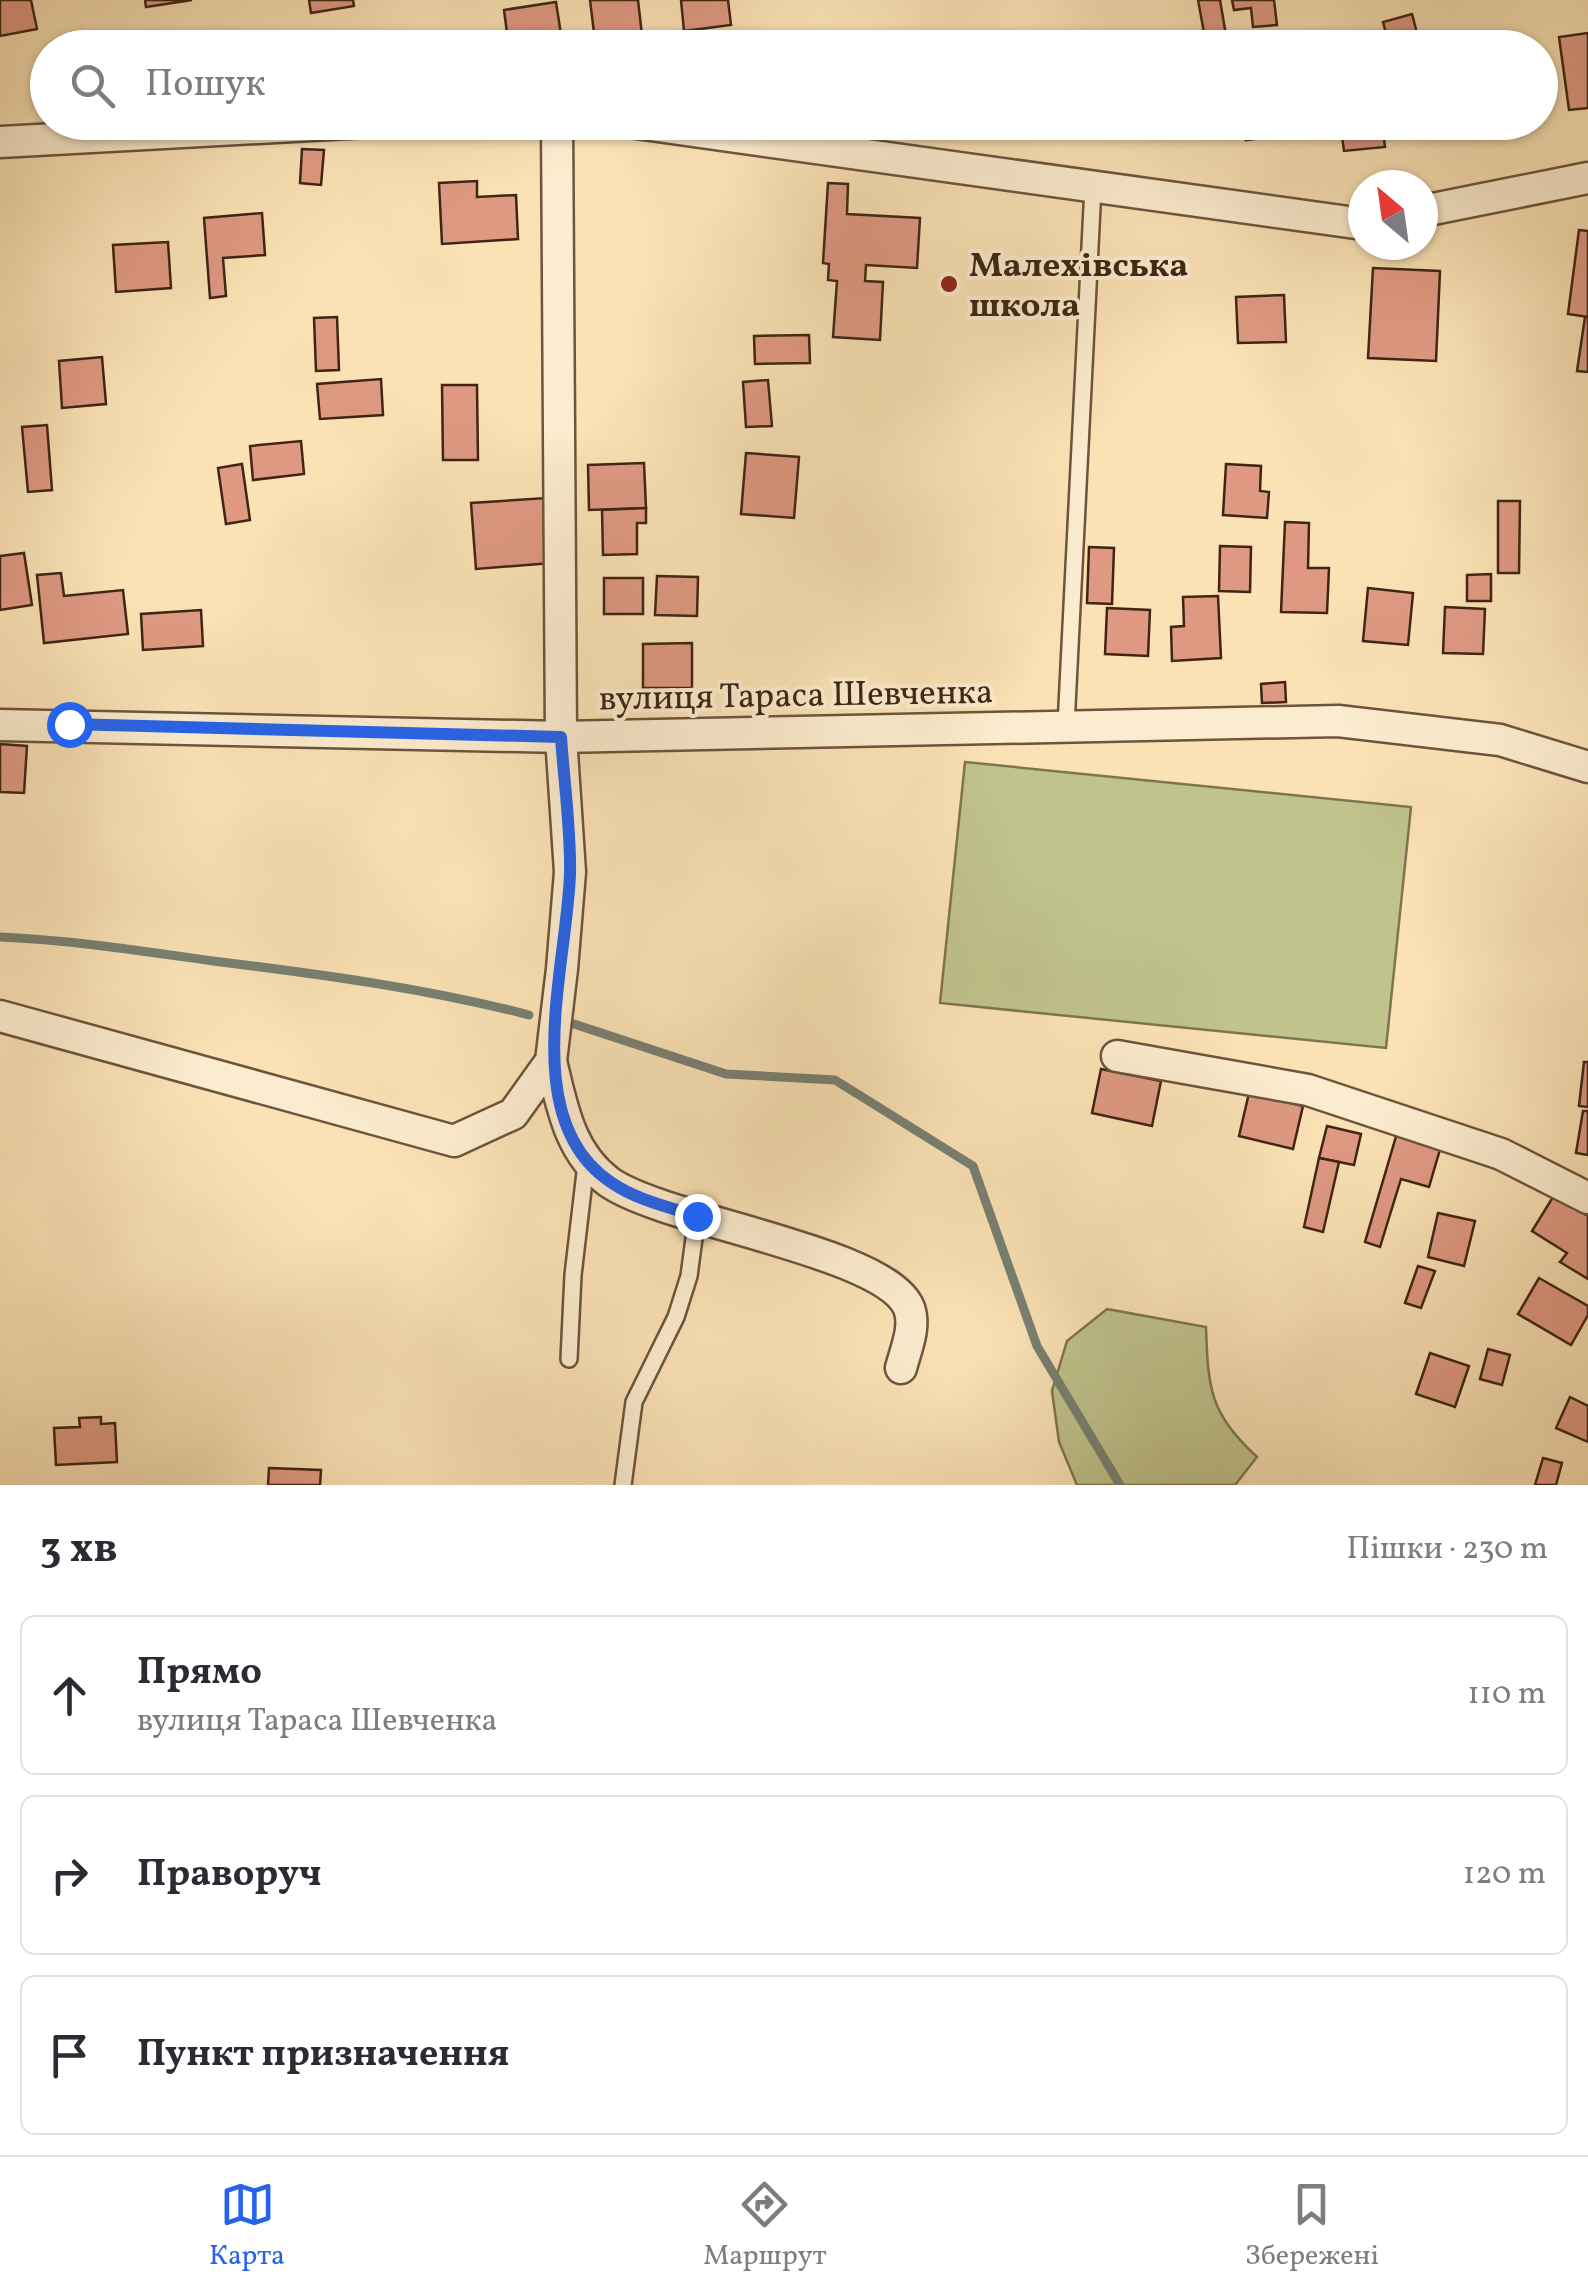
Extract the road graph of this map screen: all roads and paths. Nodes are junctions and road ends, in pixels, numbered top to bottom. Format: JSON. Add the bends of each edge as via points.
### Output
{"nodes":[{"id":1,"x":37,"y":140,"type":"edge"},
{"id":2,"x":557,"y":140,"type":"edge"},
{"id":3,"x":757,"y":140,"type":"edge"},
{"id":4,"x":0,"y":142,"type":"edge"},
{"id":5,"x":1588,"y":178,"type":"edge"},
{"id":6,"x":1093,"y":187,"type":"junction"},
{"id":7,"x":1438,"y":209,"type":"edge"},
{"id":8,"x":1348,"y":222,"type":"edge"},
{"id":9,"x":0,"y":725,"type":"edge"},
{"id":10,"x":1066,"y":726,"type":"junction"},
{"id":11,"x":561,"y":737,"type":"junction"},
{"id":12,"x":1588,"y":766,"type":"edge"},
{"id":13,"x":0,"y":1016,"type":"edge"},
{"id":14,"x":1117,"y":1056,"type":"dead end"},
{"id":15,"x":551,"y":1061,"type":"junction"},
{"id":16,"x":587,"y":1160,"type":"junction"},
{"id":17,"x":1588,"y":1198,"type":"edge"},
{"id":18,"x":697,"y":1216,"type":"junction"},
{"id":19,"x":570,"y":1359,"type":"dead end"},
{"id":20,"x":901,"y":1368,"type":"dead end"},
{"id":21,"x":624,"y":1485,"type":"edge"}],
"edges":[{"from":1,"to":4,"type":"street"},
{"from":2,"to":11,"type":"street"},
{"from":3,"to":6,"type":"street"},
{"from":5,"to":7,"type":"street"},
{"from":6,"to":8,"type":"street"},
{"from":6,"to":10,"type":"lane"},
{"from":9,"to":11,"type":"street","name":"вулиця Тараса Шевченка"},
{"from":10,"to":11,"type":"street","name":"вулиця Тараса Шевченка"},
{"from":10,"to":12,"type":"street","name":"вулиця Тараса Шевченка","via":[[1338,721],[1500,740]]},
{"from":11,"to":15,"type":"street","via":[[570,872]]},
{"from":13,"to":15,"type":"street","via":[[454,1141],[513,1114]]},
{"from":14,"to":17,"type":"street","via":[[1308,1090],[1501,1154]]},
{"from":15,"to":16,"type":"street","via":[[568,1129]]},
{"from":16,"to":18,"type":"street","via":[[610,1182]]},
{"from":16,"to":19,"type":"lane"},
{"from":18,"to":20,"type":"street","via":[[832,1258],[893,1290],[908,1307],[912,1330]]},
{"from":18,"to":21,"type":"lane","via":[[676,1317],[634,1402]]}]}
